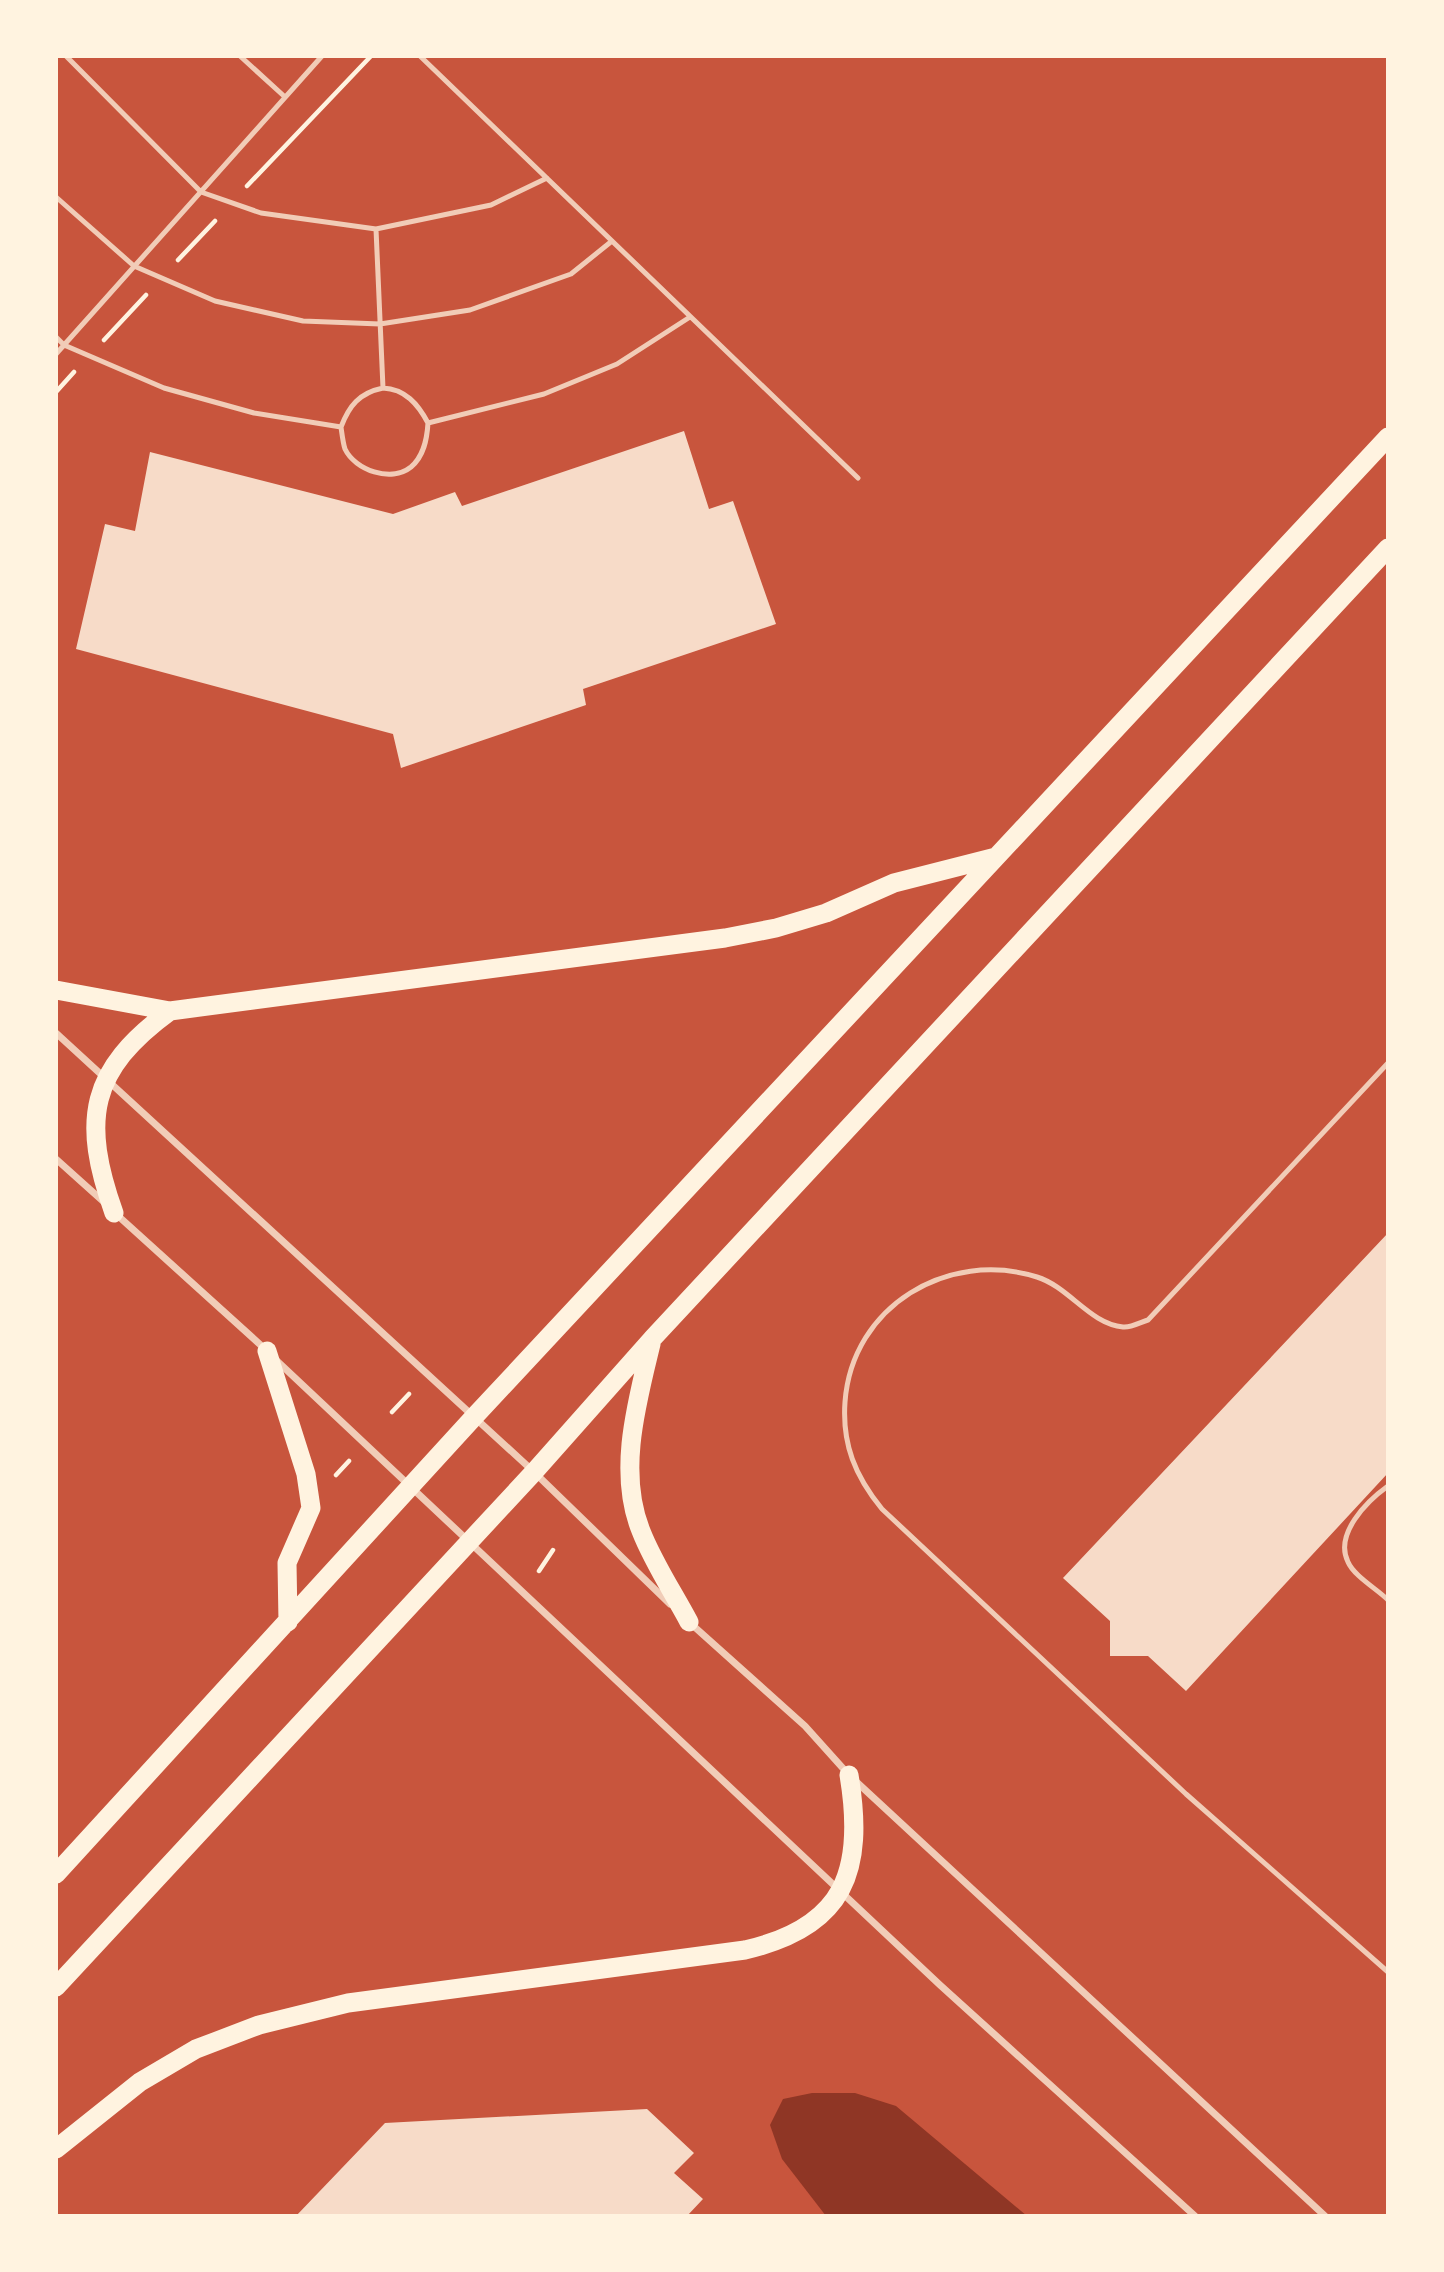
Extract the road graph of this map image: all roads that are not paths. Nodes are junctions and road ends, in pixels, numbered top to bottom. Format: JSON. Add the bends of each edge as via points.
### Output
{"nodes":[{"id":1,"x":66,"y":56,"type":"edge"},
{"id":2,"x":240,"y":56,"type":"edge"},
{"id":3,"x":322,"y":56,"type":"edge"},
{"id":4,"x":420,"y":56,"type":"edge"},
{"id":5,"x":285,"y":97,"type":"junction"},
{"id":6,"x":547,"y":178,"type":"junction"},
{"id":7,"x":201,"y":192,"type":"junction"},
{"id":8,"x":56,"y":197,"type":"edge"},
{"id":9,"x":376,"y":229,"type":"junction"},
{"id":10,"x":612,"y":241,"type":"junction"},
{"id":11,"x":134,"y":266,"type":"junction"},
{"id":12,"x":690,"y":317,"type":"junction"},
{"id":13,"x":380,"y":324,"type":"junction"},
{"id":14,"x":56,"y":337,"type":"edge"},
{"id":15,"x":64,"y":345,"type":"junction"},
{"id":16,"x":56,"y":354,"type":"edge"},
{"id":17,"x":383,"y":388,"type":"junction"},
{"id":18,"x":428,"y":423,"type":"junction"},
{"id":19,"x":341,"y":427,"type":"junction"},
{"id":20,"x":1388,"y":437,"type":"edge"},
{"id":21,"x":858,"y":478,"type":"dead end"},
{"id":22,"x":1388,"y":548,"type":"edge"},
{"id":23,"x":997,"y":857,"type":"junction"},
{"id":24,"x":56,"y":990,"type":"edge"},
{"id":25,"x":170,"y":1010,"type":"junction"},
{"id":26,"x":56,"y":1033,"type":"edge"},
{"id":27,"x":1388,"y":1063,"type":"edge"},
{"id":28,"x":106,"y":1081,"type":"junction"},
{"id":29,"x":56,"y":1159,"type":"edge"},
{"id":30,"x":114,"y":1213,"type":"junction"},
{"id":31,"x":652,"y":1339,"type":"junction"},
{"id":32,"x":267,"y":1351,"type":"junction"},
{"id":33,"x":473,"y":1418,"type":"junction"},
{"id":34,"x":534,"y":1472,"type":"junction"},
{"id":35,"x":411,"y":1486,"type":"junction"},
{"id":36,"x":1388,"y":1486,"type":"edge"},
{"id":37,"x":469,"y":1541,"type":"junction"},
{"id":38,"x":1388,"y":1600,"type":"edge"},
{"id":39,"x":288,"y":1622,"type":"junction"},
{"id":40,"x":689,"y":1622,"type":"junction"},
{"id":41,"x":849,"y":1776,"type":"junction"},
{"id":42,"x":56,"y":1874,"type":"edge"},
{"id":43,"x":842,"y":1893,"type":"junction"},
{"id":44,"x":1388,"y":1972,"type":"edge"},
{"id":45,"x":56,"y":1987,"type":"edge"},
{"id":46,"x":56,"y":2149,"type":"edge"},
{"id":47,"x":1195,"y":2216,"type":"edge"},
{"id":48,"x":1325,"y":2216,"type":"edge"}],
"edges":[{"from":1,"to":7,"type":"lane"},
{"from":2,"to":5,"type":"lane"},
{"from":3,"to":5,"type":"lane"},
{"from":4,"to":6,"type":"lane"},
{"from":5,"to":7,"type":"lane"},
{"from":6,"to":9,"type":"lane","via":[[491,205]]},
{"from":6,"to":10,"type":"lane"},
{"from":7,"to":9,"type":"lane","via":[[261,213]]},
{"from":7,"to":11,"type":"lane"},
{"from":8,"to":11,"type":"lane"},
{"from":9,"to":13,"type":"lane"},
{"from":10,"to":12,"type":"lane"},
{"from":10,"to":13,"type":"lane","via":[[571,274],[470,310]]},
{"from":11,"to":13,"type":"lane","via":[[215,301],[303,321]]},
{"from":11,"to":15,"type":"lane"},
{"from":12,"to":18,"type":"lane","via":[[617,364],[544,394]]},
{"from":12,"to":21,"type":"lane"},
{"from":13,"to":17,"type":"lane"},
{"from":14,"to":15,"type":"lane"},
{"from":15,"to":16,"type":"lane"},
{"from":15,"to":19,"type":"lane","via":[[164,388],[254,413]]},
{"from":17,"to":18,"type":"lane","via":[[411,398]]},
{"from":17,"to":19,"type":"lane","via":[[370,391],[348,407]]},
{"from":18,"to":19,"type":"lane","via":[[427,441],[419,458],[409,469],[392,473],[374,472],[356,462],[345,448]]},
{"from":20,"to":23,"type":"highway"},
{"from":22,"to":31,"type":"highway"},
{"from":23,"to":25,"type":"highway","via":[[894,883],[826,913],[776,928],[725,938]]},
{"from":23,"to":33,"type":"highway"},
{"from":24,"to":25,"type":"highway"},
{"from":25,"to":28,"type":"highway","via":[[125,1047]]},
{"from":26,"to":28,"type":"street"},
{"from":27,"to":44,"type":"lane","via":[[1149,1320],[1125,1328],[1102,1321],[1071,1295],[1040,1278],[1007,1270],[937,1277],[884,1312],[866,1335],[846,1385],[844,1413],[853,1468],[882,1509],[1186,1794]]},
{"from":28,"to":30,"type":"highway","via":[[95,1131],[101,1176]]},
{"from":28,"to":33,"type":"street"},
{"from":29,"to":30,"type":"street"},
{"from":30,"to":32,"type":"street"},
{"from":31,"to":34,"type":"highway"},
{"from":31,"to":40,"type":"highway","via":[[635,1411],[631,1487],[640,1529]]},
{"from":32,"to":35,"type":"street"},
{"from":32,"to":39,"type":"highway","via":[[306,1474],[311,1508],[287,1563]]},
{"from":33,"to":34,"type":"street"},
{"from":33,"to":35,"type":"highway"},
{"from":34,"to":37,"type":"highway"},
{"from":34,"to":40,"type":"street"},
{"from":35,"to":37,"type":"street"},
{"from":35,"to":39,"type":"highway"},
{"from":36,"to":38,"type":"lane","via":[[1347,1529],[1343,1546],[1348,1564]]},
{"from":37,"to":43,"type":"street"},
{"from":37,"to":45,"type":"highway"},
{"from":39,"to":42,"type":"highway"},
{"from":40,"to":41,"type":"street","via":[[805,1726]]},
{"from":41,"to":43,"type":"highway","via":[[854,1802],[853,1846]]},
{"from":41,"to":48,"type":"street"},
{"from":43,"to":46,"type":"highway","via":[[825,1913],[776,1943],[348,2003],[259,2025],[196,2049],[140,2082]]},
{"from":43,"to":47,"type":"street"}]}
